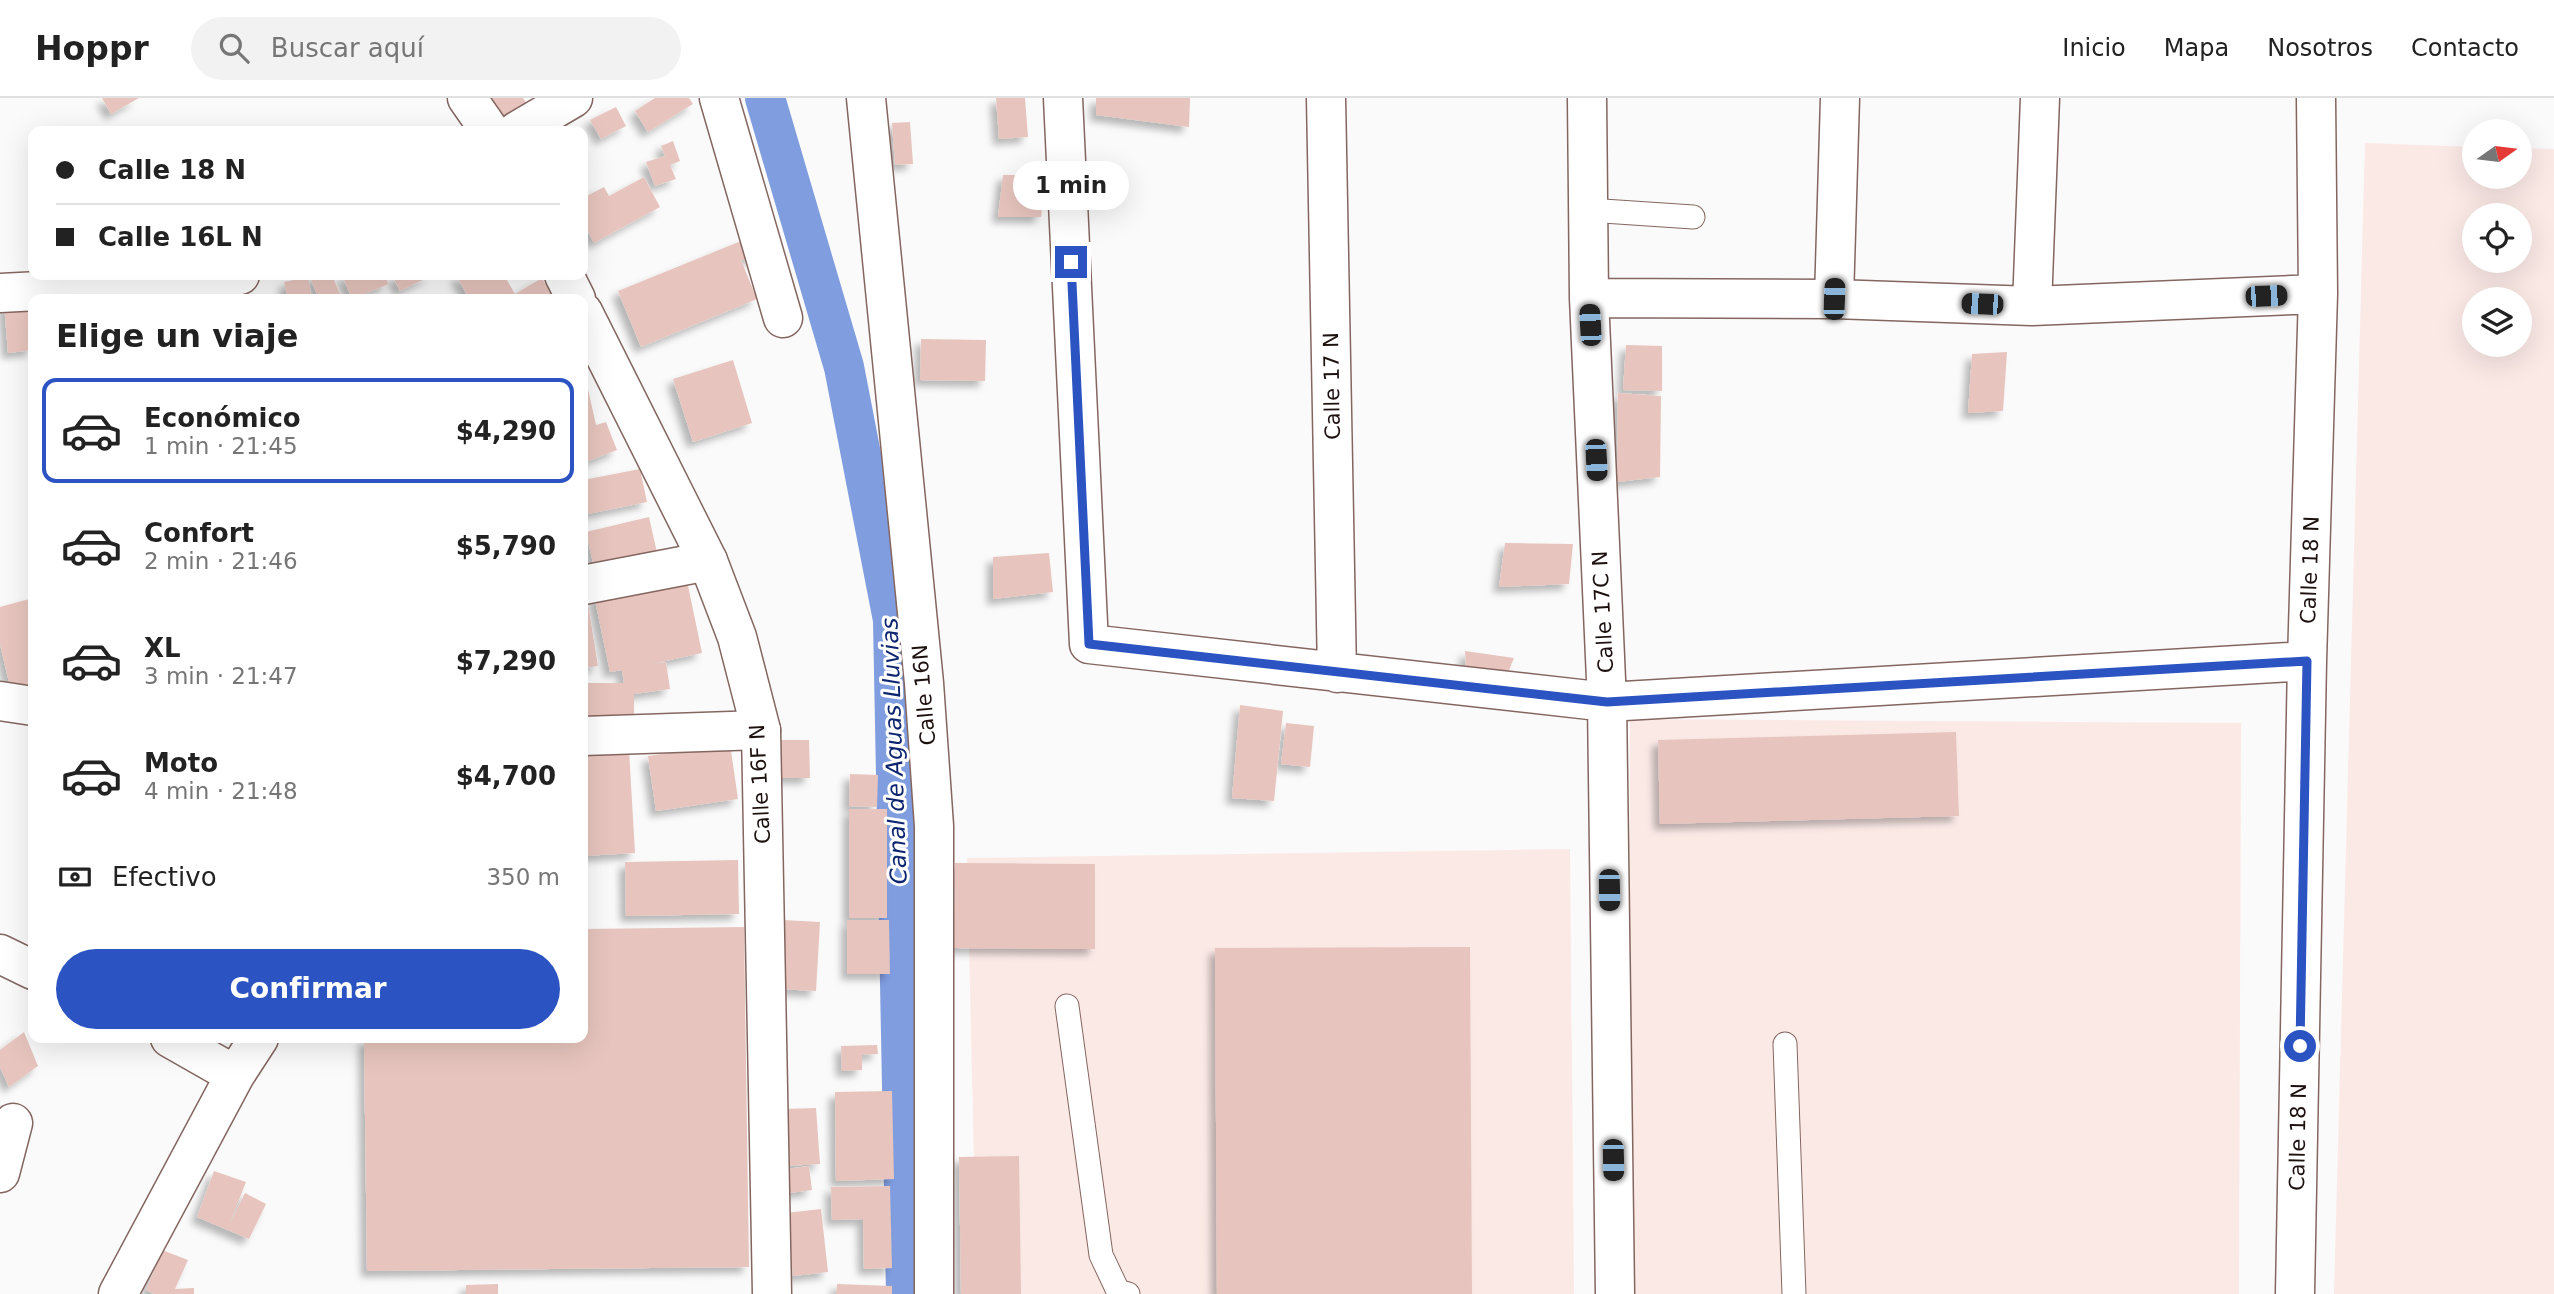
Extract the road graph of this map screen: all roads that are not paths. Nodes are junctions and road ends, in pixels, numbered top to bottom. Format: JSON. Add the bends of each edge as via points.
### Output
{"nodes":[{"id":1,"x":467,"y":98,"type":"edge"},
{"id":2,"x":573,"y":98,"type":"edge"},
{"id":3,"x":719,"y":98,"type":"edge"},
{"id":4,"x":866,"y":98,"type":"edge"},
{"id":5,"x":1063,"y":98,"type":"edge"},
{"id":6,"x":1326,"y":98,"type":"edge"},
{"id":7,"x":1587,"y":98,"type":"edge"},
{"id":8,"x":1840,"y":98,"type":"edge"},
{"id":9,"x":2040,"y":98,"type":"edge"},
{"id":10,"x":2316,"y":98,"type":"edge"},
{"id":11,"x":487,"y":126,"type":"edge"},
{"id":12,"x":525,"y":126,"type":"edge"},
{"id":13,"x":1588,"y":209,"type":"junction"},
{"id":14,"x":1693,"y":216,"type":"dead end"},
{"id":15,"x":219,"y":280,"type":"edge"},
{"id":16,"x":0,"y":293,"type":"edge"},
{"id":17,"x":2318,"y":294,"type":"junction"},
{"id":18,"x":1589,"y":298,"type":"junction"},
{"id":19,"x":1834,"y":299,"type":"junction"},
{"id":20,"x":2032,"y":306,"type":"junction"},
{"id":21,"x":783,"y":318,"type":"dead end"},
{"id":22,"x":588,"y":322,"type":"edge"},
{"id":23,"x":708,"y":561,"type":"junction"},
{"id":24,"x":588,"y":584,"type":"edge"},
{"id":25,"x":2307,"y":661,"type":"junction"},
{"id":26,"x":1337,"y":673,"type":"junction"},
{"id":27,"x":0,"y":701,"type":"edge"},
{"id":28,"x":1607,"y":702,"type":"junction"},
{"id":29,"x":28,"y":705,"type":"edge"},
{"id":30,"x":761,"y":730,"type":"junction"},
{"id":31,"x":588,"y":736,"type":"edge"},
{"id":32,"x":0,"y":954,"type":"edge"},
{"id":33,"x":28,"y":968,"type":"edge"},
{"id":34,"x":1068,"y":1006,"type":"dead end"},
{"id":35,"x":179,"y":1043,"type":"edge"},
{"id":36,"x":256,"y":1043,"type":"edge"},
{"id":37,"x":1785,"y":1044,"type":"dead end"},
{"id":38,"x":235,"y":1075,"type":"junction"},
{"id":39,"x":13,"y":1124,"type":"dead end"},
{"id":40,"x":0,"y":1173,"type":"edge"},
{"id":41,"x":118,"y":1294,"type":"edge"},
{"id":42,"x":772,"y":1294,"type":"edge"},
{"id":43,"x":934,"y":1294,"type":"edge"},
{"id":44,"x":1128,"y":1294,"type":"edge"},
{"id":45,"x":1615,"y":1294,"type":"edge"},
{"id":46,"x":1794,"y":1294,"type":"edge"},
{"id":47,"x":2295,"y":1294,"type":"edge"}],
"edges":[{"from":1,"to":11,"type":"street"},
{"from":2,"to":12,"type":"street"},
{"from":3,"to":21,"type":"street"},
{"from":4,"to":43,"type":"street","name":"Calle 16N","via":[[923,670],[934,826]]},
{"from":5,"to":26,"type":"street","via":[[1089,644]]},
{"from":6,"to":26,"type":"street","name":"Calle 17 N"},
{"from":7,"to":13,"type":"street","name":"Calle 17C N"},
{"from":8,"to":19,"type":"street"},
{"from":9,"to":20,"type":"street"},
{"from":10,"to":17,"type":"street","name":"Calle 18 N"},
{"from":13,"to":14,"type":"lane"},
{"from":13,"to":18,"type":"street","name":"Calle 17C N"},
{"from":15,"to":16,"type":"street"},
{"from":17,"to":20,"type":"street"},
{"from":17,"to":25,"type":"street","name":"Calle 18 N"},
{"from":18,"to":19,"type":"street"},
{"from":18,"to":28,"type":"street","name":"Calle 17C N"},
{"from":19,"to":20,"type":"street"},
{"from":22,"to":23,"type":"street","name":"Calle 16F N"},
{"from":23,"to":24,"type":"street"},
{"from":23,"to":30,"type":"street","name":"Calle 16F N","via":[[737,636]]},
{"from":25,"to":28,"type":"street"},
{"from":25,"to":47,"type":"street","name":"Calle 18 N"},
{"from":26,"to":28,"type":"street"},
{"from":27,"to":29,"type":"street"},
{"from":28,"to":45,"type":"street","name":"Calle 17C N"},
{"from":30,"to":31,"type":"street"},
{"from":30,"to":42,"type":"street","name":"Calle 16F N"},
{"from":32,"to":33,"type":"street"},
{"from":34,"to":44,"type":"lane","via":[[1101,1255],[1118,1291]]},
{"from":35,"to":38,"type":"street"},
{"from":36,"to":38,"type":"street"},
{"from":37,"to":46,"type":"lane"},
{"from":38,"to":41,"type":"street"},
{"from":39,"to":40,"type":"street"}]}
